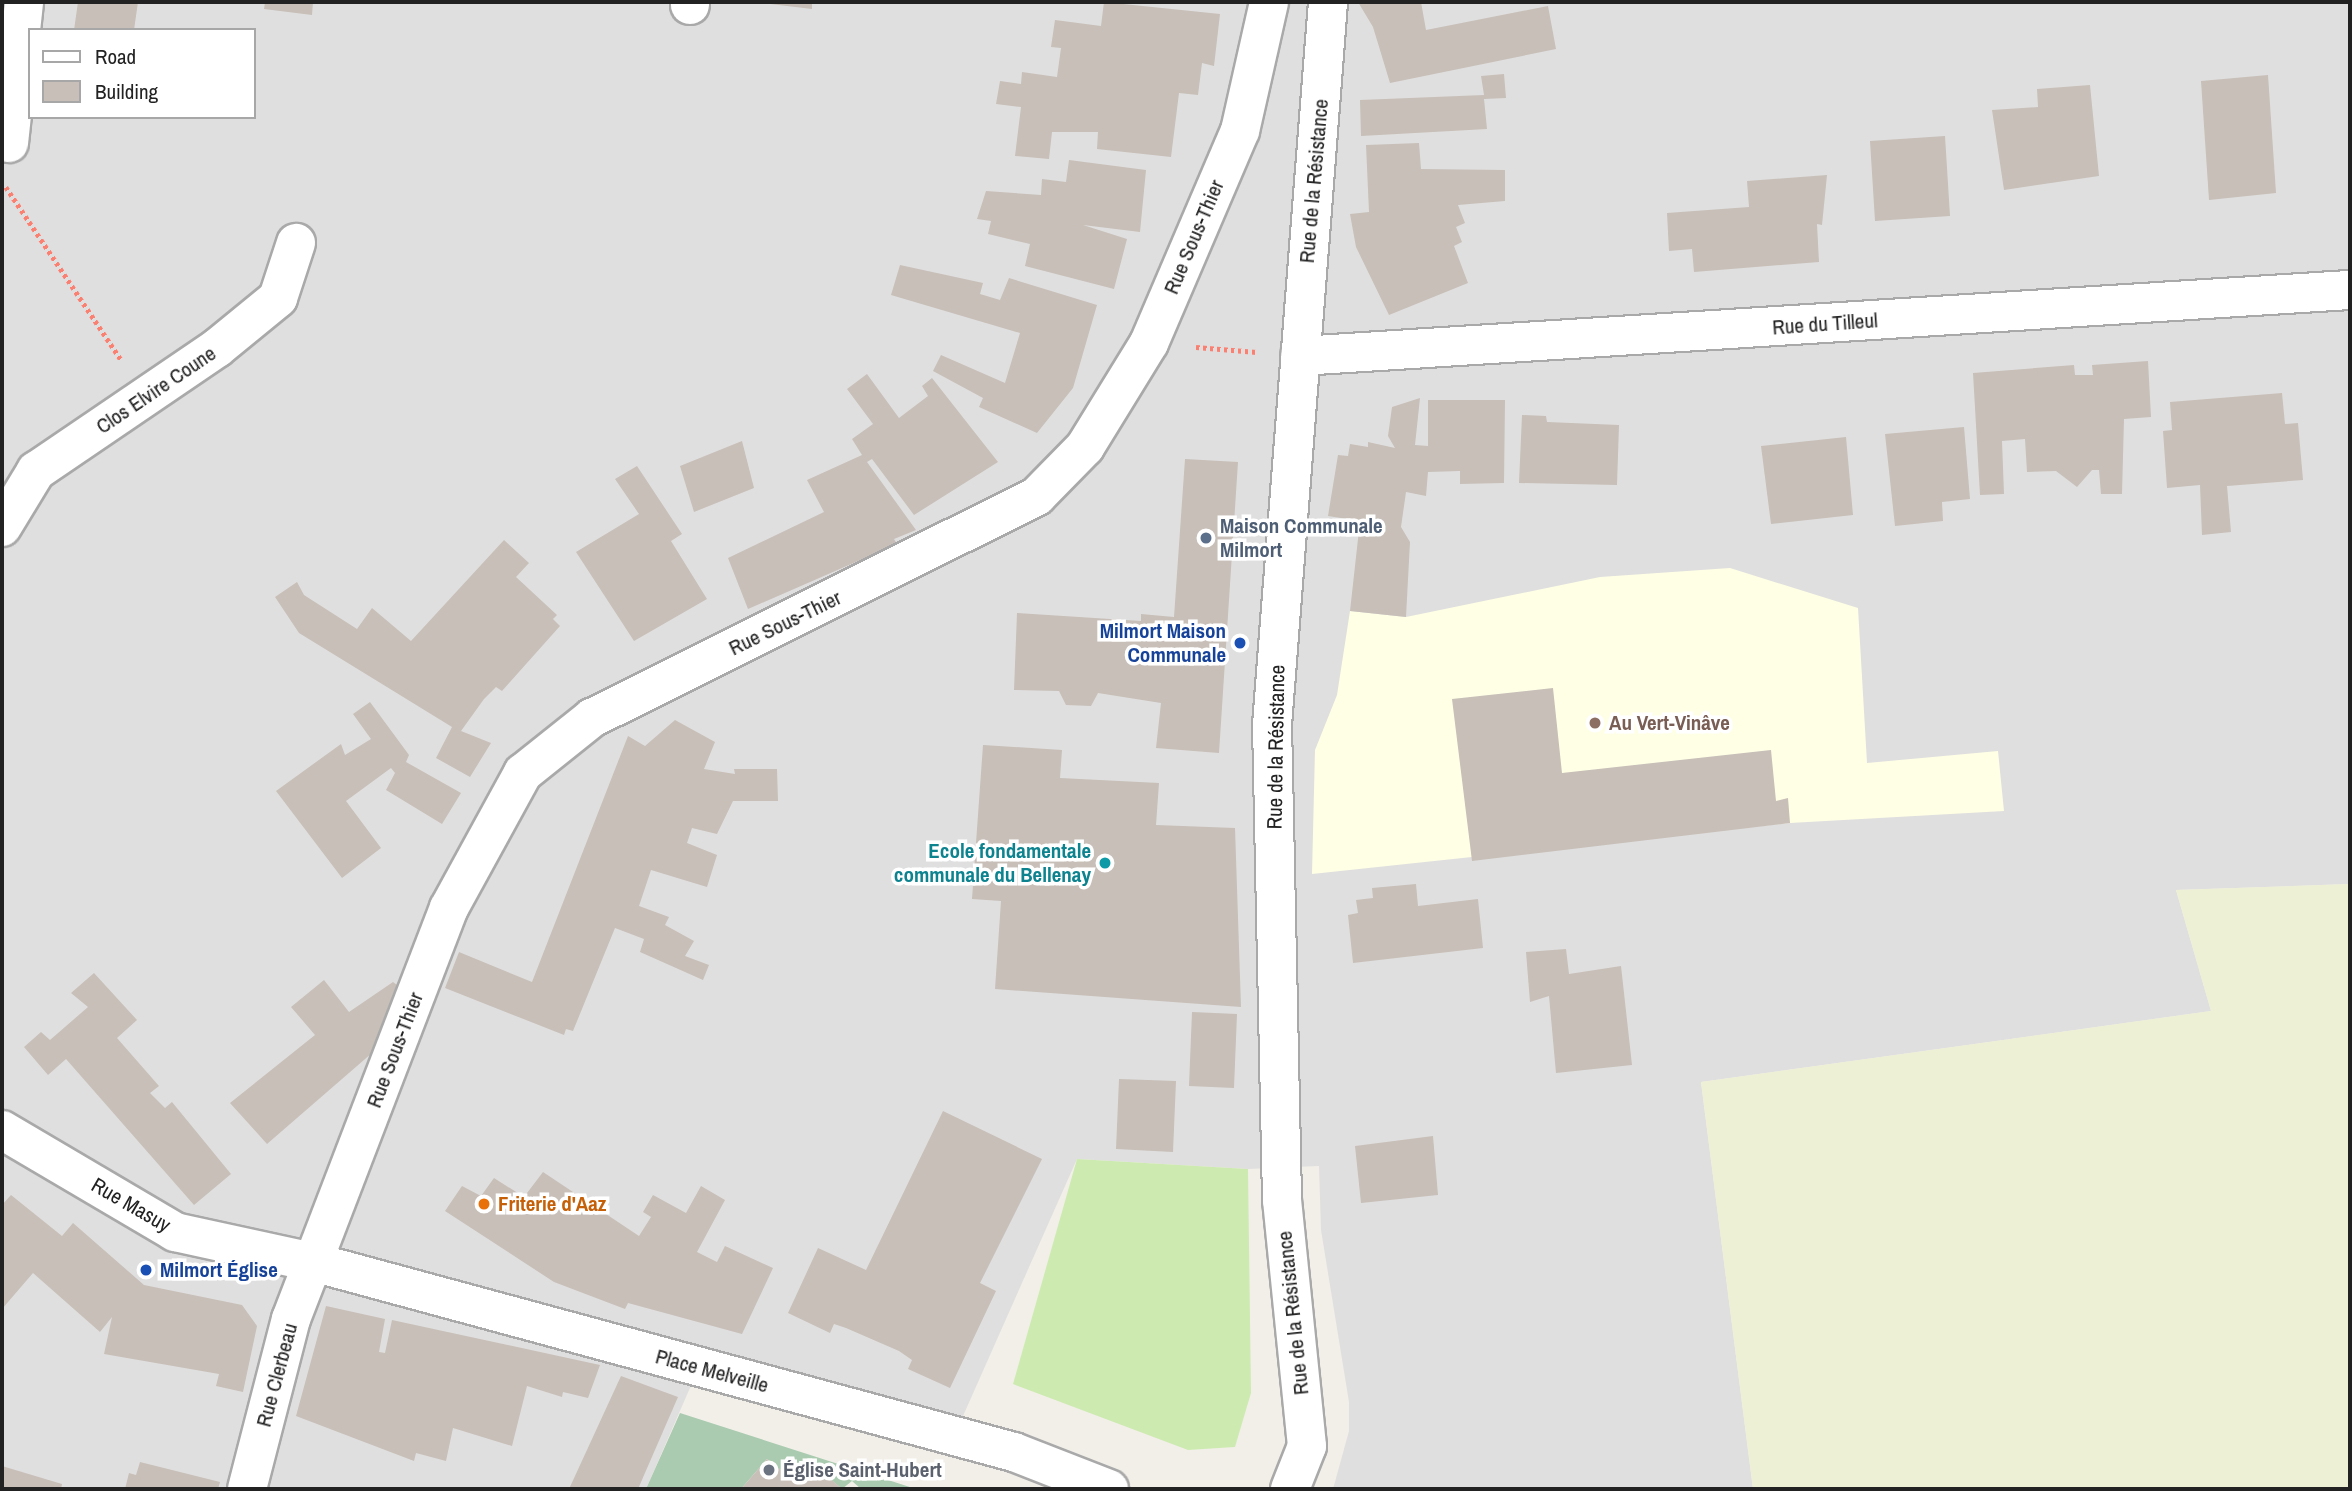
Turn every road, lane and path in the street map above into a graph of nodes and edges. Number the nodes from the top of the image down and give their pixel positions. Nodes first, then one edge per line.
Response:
1 (24, 2) edge
2 (1269, 2) edge
3 (1328, 2) edge
4 (9, 143) dead end
5 (2, 180) edge
6 (296, 243) dead end
7 (2350, 290) edge
8 (1149, 343) junction
9 (1300, 356) junction
10 (145, 397) junction
11 (2, 527) edge
12 (2, 1130) edge
13 (313, 1262) junction
14 (247, 1489) edge
15 (1109, 1489) edge
16 (1290, 1489) edge

1 - 4 street
2 - 8 street, Rue Sous-Thier
3 - 9 street, Rue de la Résistance
5 - 10 path
6 - 10 street, Clos Elvire Coune
7 - 9 street, Rue du Tilleul
8 - 9 path
8 - 13 street, Rue Sous-Thier
9 - 16 street, Rue de la Résistance
10 - 11 street, Clos Elvire Coune
12 - 13 street, Rue Masuy
13 - 14 street, Rue Clerbeau
13 - 15 street, Place Melveille

